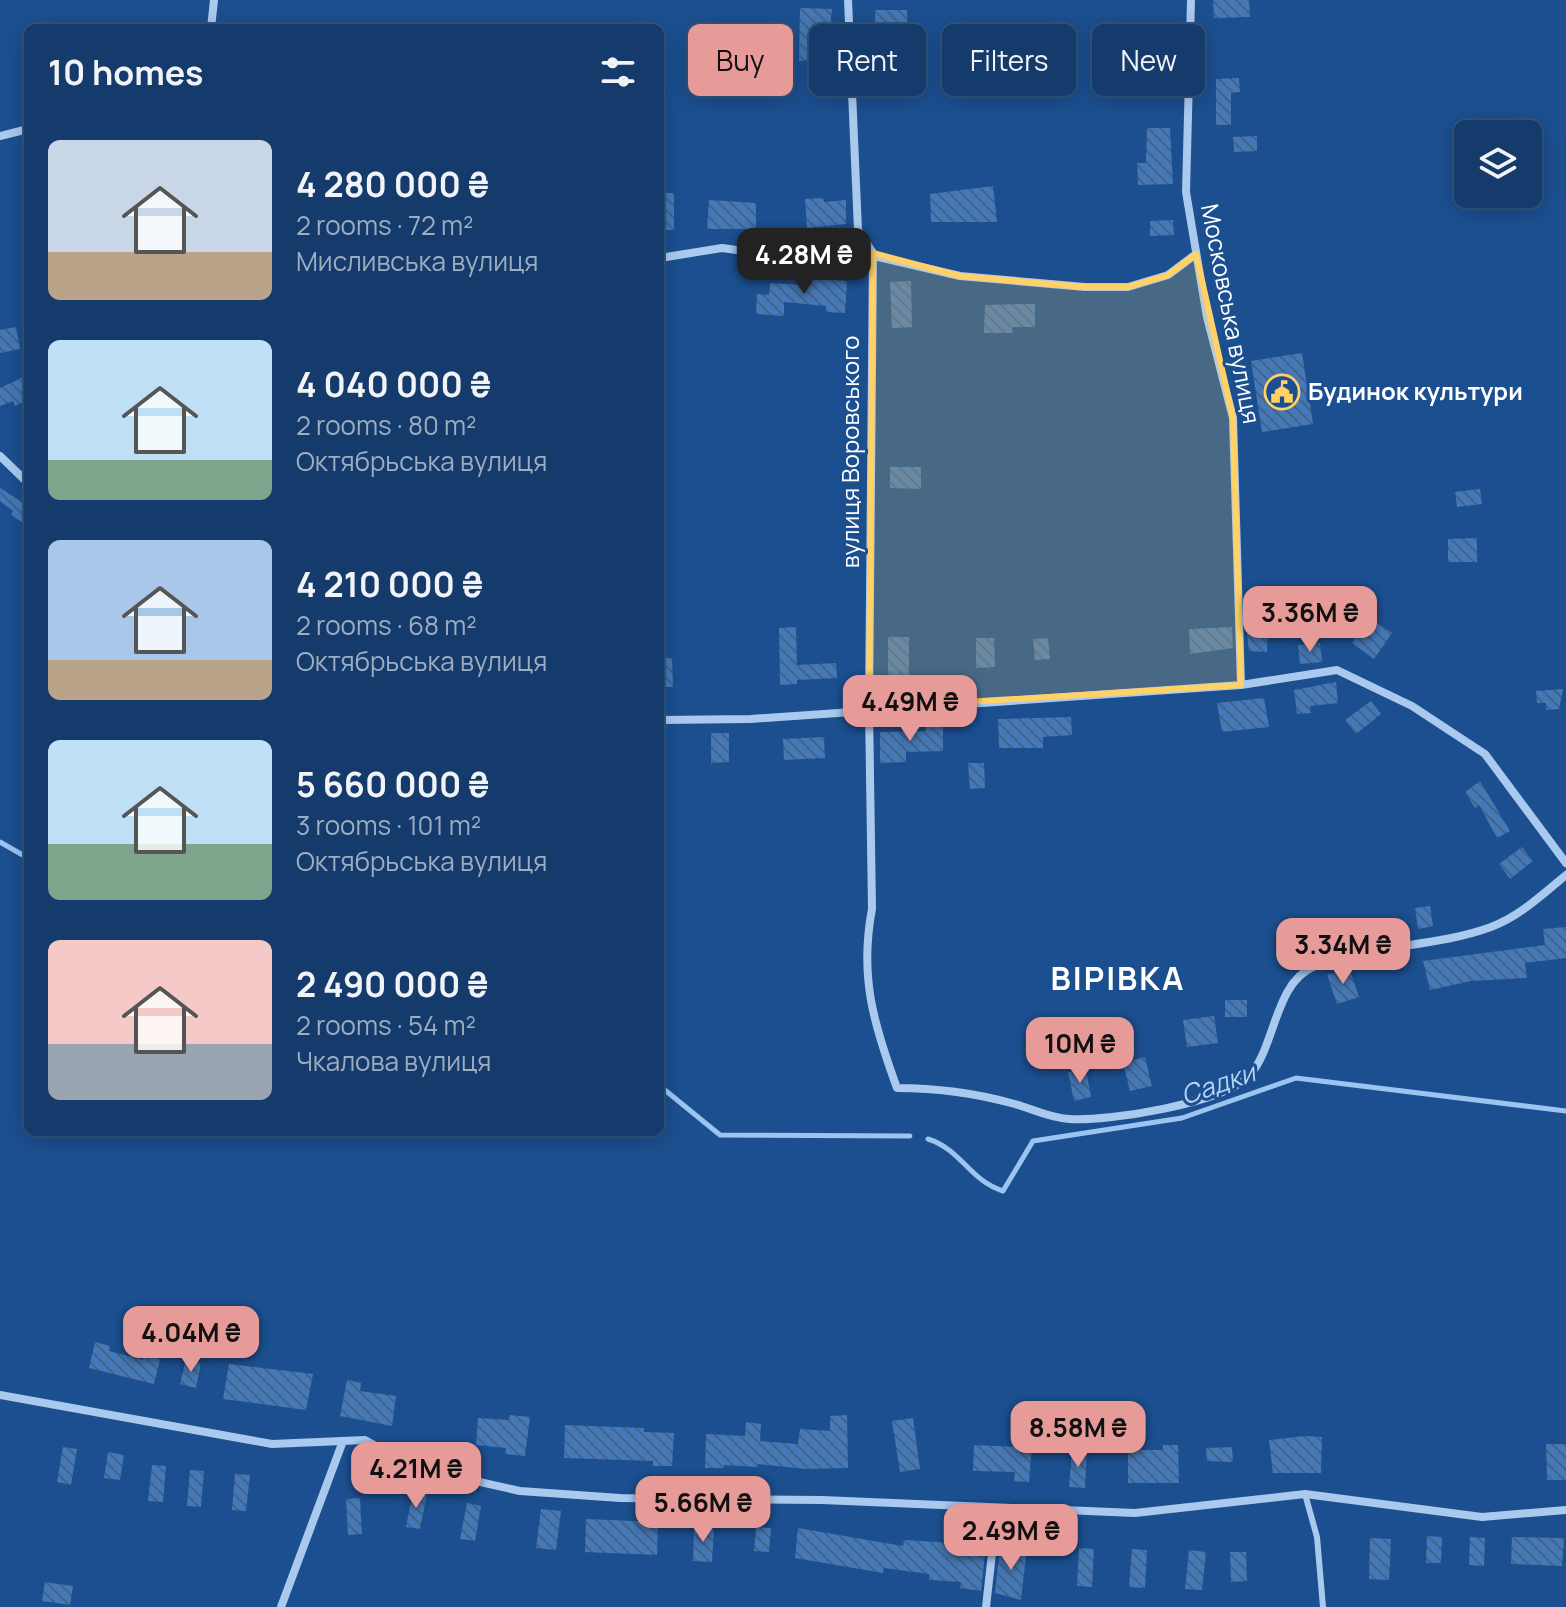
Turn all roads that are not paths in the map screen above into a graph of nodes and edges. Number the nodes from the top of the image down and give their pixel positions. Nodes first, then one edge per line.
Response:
1 (214, 0) edge
2 (848, 0) edge
3 (1191, 0) edge
4 (211, 24) edge
5 (24, 130) edge
6 (0, 136) edge
7 (858, 230) junction
8 (835, 247) junction
9 (873, 253) junction
10 (1196, 254) junction
11 (664, 257) edge
12 (0, 456) edge
13 (24, 479) edge
14 (1241, 685) junction
15 (869, 708) junction
16 (664, 720) edge
17 (1566, 863) edge
18 (1566, 875) edge
19 (0, 1395) edge
20 (343, 1441) junction
21 (1305, 1494) junction
22 (997, 1509) junction
23 (1566, 1510) edge
24 (281, 1607) edge
25 (986, 1607) edge
26 (1323, 1607) edge

1 - 4 street
2 - 7 street
3 - 10 street, Московська вулиця
5 - 6 street
7 - 8 street
7 - 9 street
8 - 9 street
8 - 11 street
9 - 10 street
9 - 15 street, вулиця Воровського
10 - 14 street, Московська вулиця
12 - 13 street
14 - 15 street
14 - 17 street
15 - 16 street
15 - 18 street, вулиця Воровського
19 - 20 street
20 - 22 street
20 - 24 street
21 - 22 street
21 - 23 street
21 - 26 lane
22 - 25 street

